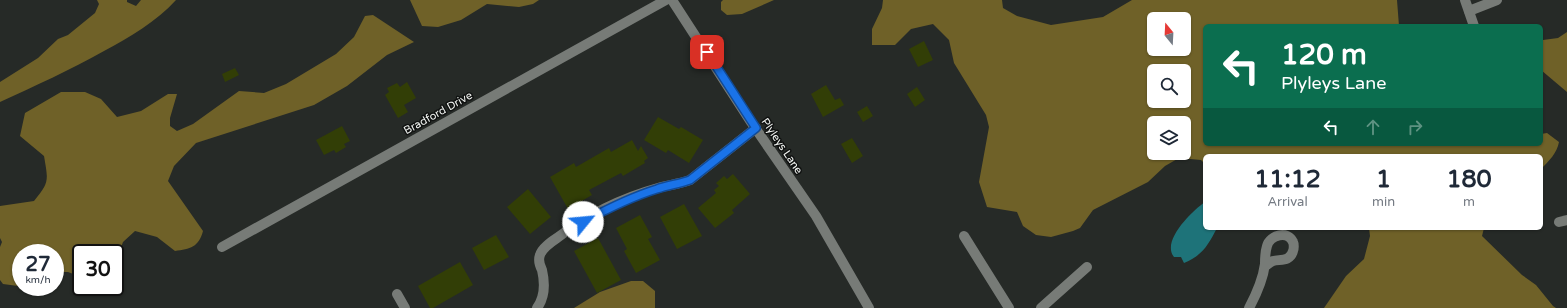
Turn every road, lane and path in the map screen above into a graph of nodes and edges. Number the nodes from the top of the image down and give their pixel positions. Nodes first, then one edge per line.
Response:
1 (666, 0) edge
2 (672, 0) edge
3 (1465, 0) edge
4 (1497, 0) edge
5 (1469, 11) junction
6 (1473, 24) edge
7 (756, 128) junction
8 (964, 236) dead end
9 (222, 247) dead end
10 (1264, 266) dead end
11 (1087, 267) dead end
12 (398, 294) dead end
13 (405, 308) edge
14 (537, 308) edge
15 (869, 308) edge
16 (1009, 308) edge
17 (1041, 308) edge
18 (1248, 308) edge

1 - 9 street, Bradford Drive
2 - 7 street, Plyleys Lane
3 - 5 street
4 - 5 street
5 - 6 street
7 - 14 street
7 - 15 street, Plyleys Lane
8 - 16 street
10 - 18 street
11 - 17 street
12 - 13 street

